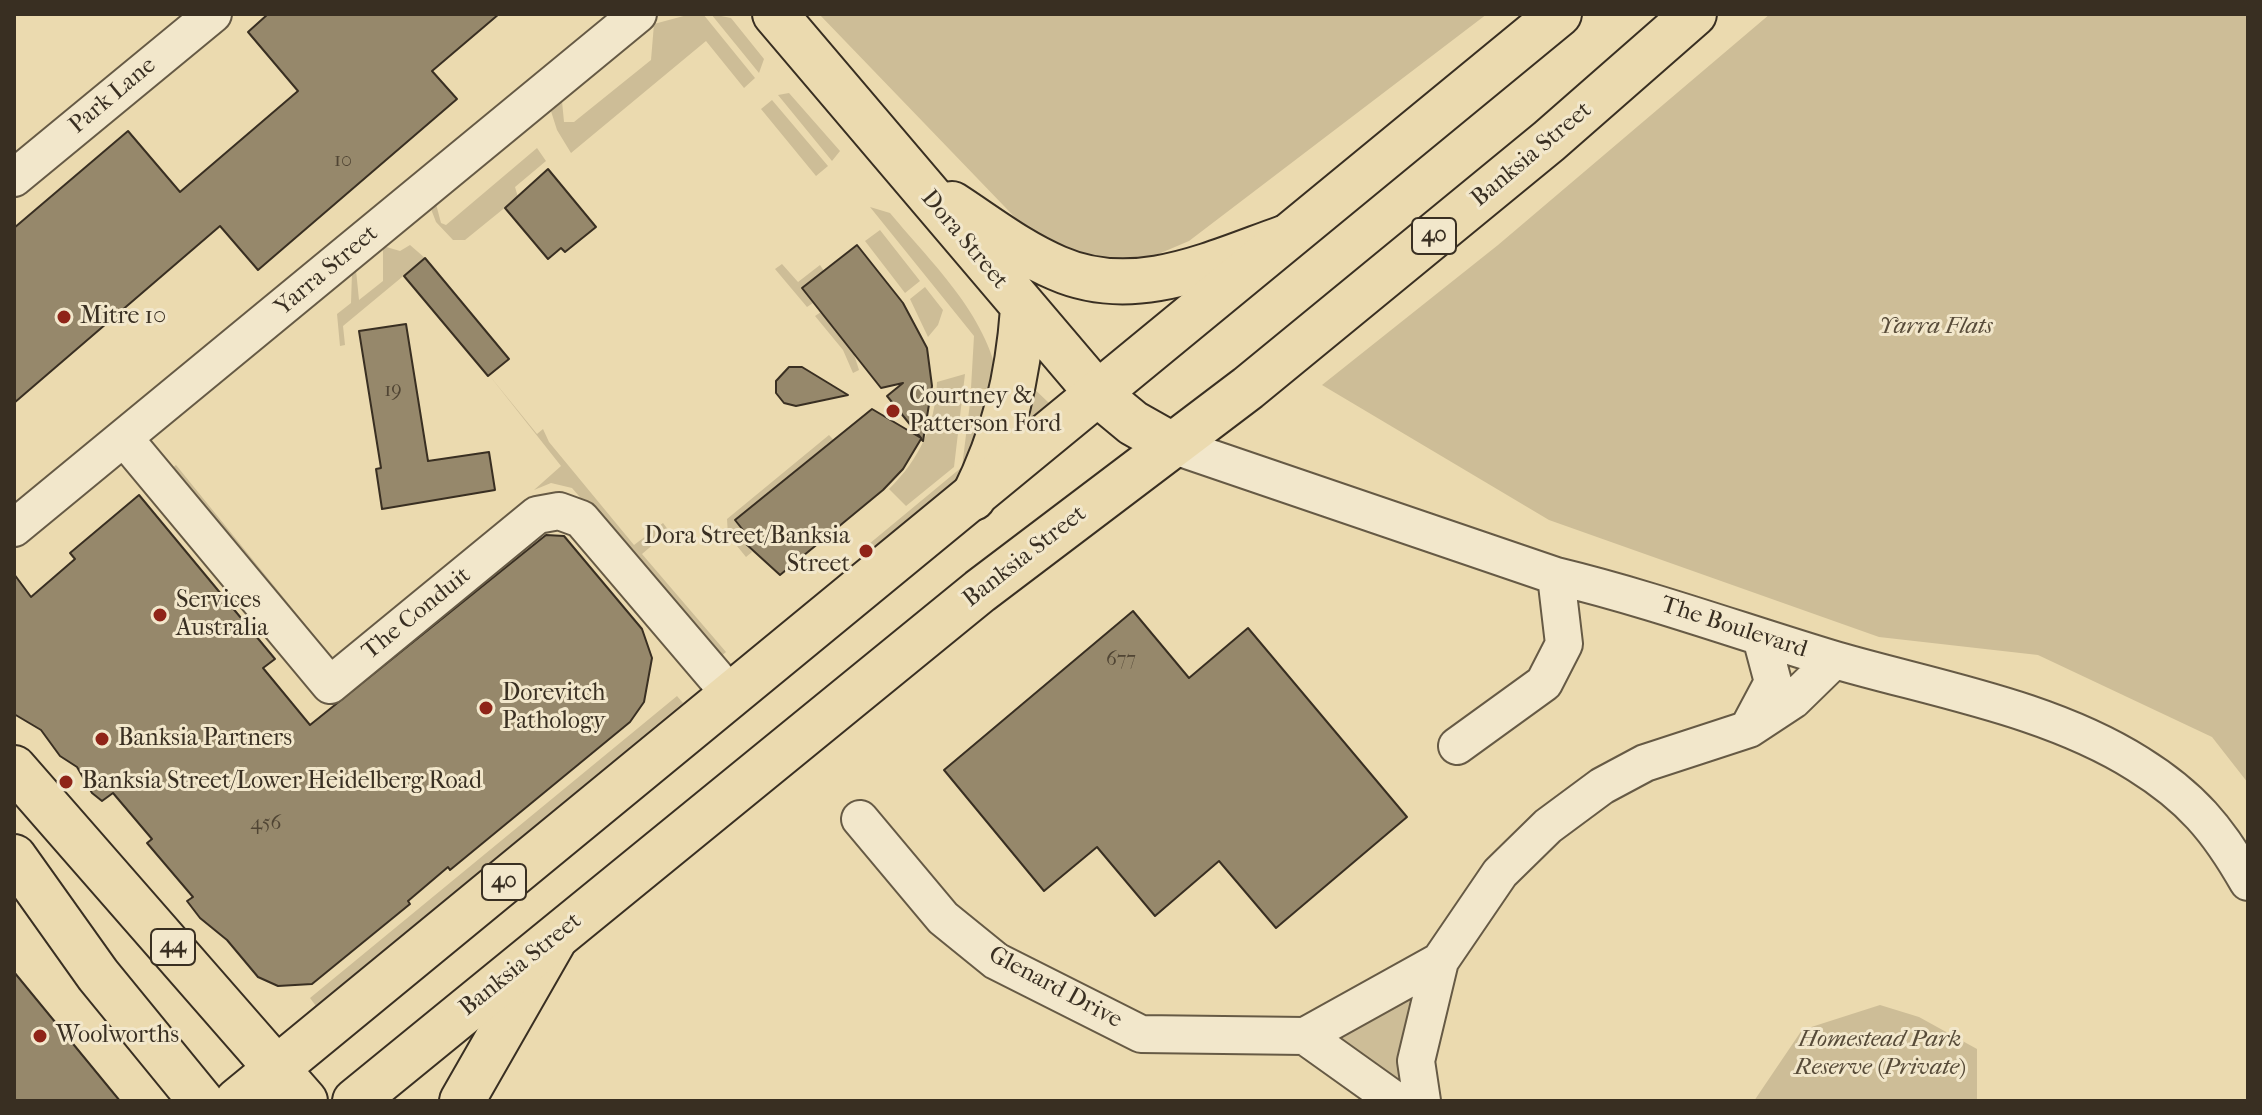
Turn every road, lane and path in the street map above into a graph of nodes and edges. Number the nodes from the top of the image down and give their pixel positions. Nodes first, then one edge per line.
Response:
1 (213, 14) edge
2 (638, 14) edge
3 (775, 14) edge
4 (1559, 14) edge
5 (1694, 14) edge
6 (907, 173) junction
7 (14, 178) edge
8 (1288, 237) junction
9 (1023, 309) junction
10 (1098, 394) junction
11 (124, 438) junction
12 (1172, 445) junction
13 (973, 498) junction
14 (14, 528) edge
15 (1556, 576) junction
16 (1761, 637) junction
17 (1834, 660) junction
18 (731, 695) junction
19 (1749, 729) junction
20 (1457, 746) dead end
21 (14, 768) edge
22 (860, 819) dead end
23 (14, 857) edge
24 (2248, 882) edge
25 (556, 936) junction
26 (1440, 961) junction
27 (1305, 1036) junction
28 (277, 1068) junction
29 (201, 1101) edge
30 (237, 1101) edge
31 (305, 1101) edge
32 (355, 1101) edge
33 (462, 1101) edge
34 (1396, 1101) edge
35 (1422, 1101) edge

1 - 7 street, Park Lane
2 - 11 street, Yarra Street
3 - 6 main road, Dora Street
4 - 8 main road, 40
5 - 12 main road, Banksia Street / 40
6 - 8 main road
6 - 9 main road, Dora Street
8 - 10 main road, 40
9 - 10 main road, Dora Street
9 - 13 main road
10 - 12 main road, Dora Street
10 - 13 main road, 40
11 - 14 street, Yarra Street
11 - 18 street, The Conduit
12 - 15 street, The Boulevard
12 - 25 main road, Banksia Street / 40
13 - 18 main road, 40
15 - 16 street, The Boulevard
15 - 20 street
16 - 17 street, The Boulevard
16 - 19 street
17 - 19 street, Glenard Drive
17 - 24 street, The Boulevard
18 - 28 main road, 40
19 - 26 street, Glenard Drive
21 - 28 main road, 44
22 - 27 street, Glenard Drive
23 - 29 main road
25 - 32 main road, Banksia Street / 40
25 - 33 main road
26 - 27 street, Glenard Drive
26 - 35 street, Glenard Drive
27 - 34 street
28 - 30 main road, 40
28 - 31 main road, 44

